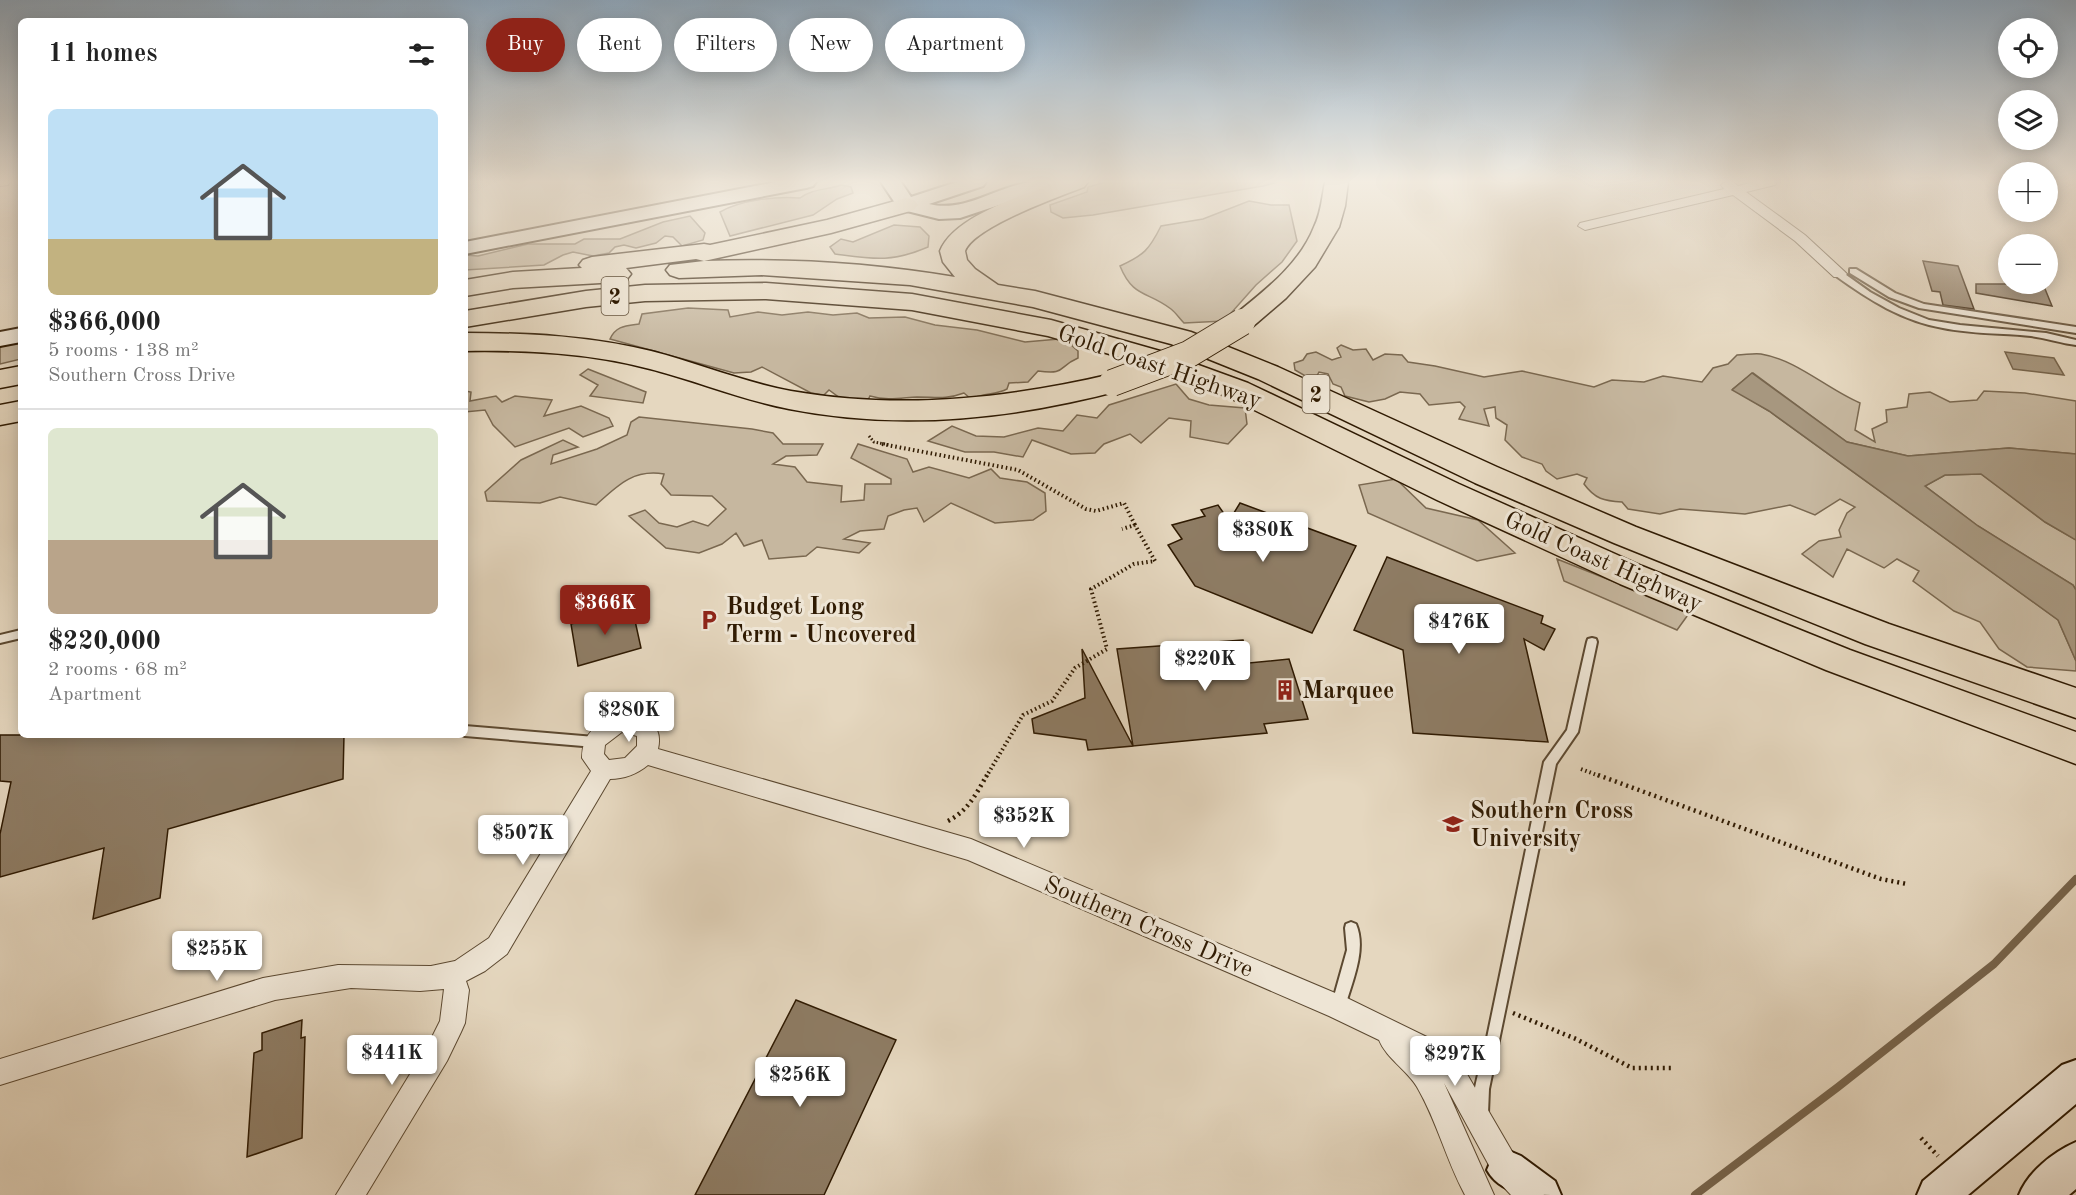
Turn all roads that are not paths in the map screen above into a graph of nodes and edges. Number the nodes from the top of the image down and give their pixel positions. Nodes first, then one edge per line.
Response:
1 (518, 238) edge
2 (774, 238) edge
3 (958, 238) edge
4 (1322, 238) edge
5 (1800, 238) edge
6 (760, 241) junction
7 (468, 247) edge
8 (678, 270) junction
9 (1846, 272) junction
10 (513, 280) junction
11 (1867, 280) junction
12 (468, 288) edge
13 (991, 290) junction
14 (766, 291) junction
15 (468, 318) edge
16 (2010, 319) junction
17 (1927, 322) junction
18 (2035, 322) junction
19 (1965, 329) junction
20 (2076, 330) edge
21 (2053, 332) junction
22 (2036, 333) junction
23 (18, 336) edge
24 (0, 339) edge
25 (468, 342) edge
26 (2075, 343) edge
27 (18, 376) edge
28 (0, 379) edge
29 (18, 412) edge
30 (0, 415) edge
31 (18, 635) edge
32 (0, 639) edge
33 (1592, 642) dead end
34 (2076, 703) edge
35 (468, 731) edge
36 (595, 742) junction
37 (2076, 748) edge
38 (645, 755) junction
39 (604, 769) junction
40 (1351, 928) dead end
41 (452, 975) junction
42 (1338, 1008) junction
43 (1373, 1024) junction
44 (1493, 1042) junction
45 (1451, 1071) junction
46 (0, 1072) edge
47 (2076, 1079) edge
48 (1445, 1121) junction
49 (1481, 1125) junction
50 (2076, 1162) edge
51 (1506, 1187) edge
52 (350, 1195) edge
53 (1541, 1195) edge
54 (1937, 1195) edge
55 (2039, 1195) edge

1 - 7 street
2 - 6 highway
3 - 13 highway
4 - 25 highway, bridge
5 - 9 street
6 - 8 highway
6 - 10 highway
8 - 10 highway, Gold Coast Highway / 2
8 - 13 highway, Gold Coast Highway / 2
8 - 14 highway
9 - 11 lane
9 - 17 lane
10 - 12 highway, Gold Coast Highway / 2
11 - 16 lane
11 - 17 lane
13 - 34 highway, Gold Coast Highway / 2
14 - 15 highway, Gold Coast Highway / 2
14 - 37 highway, Gold Coast Highway / 2
16 - 18 lane
16 - 19 lane
17 - 19 lane
18 - 20 lane
18 - 21 lane
19 - 22 lane
20 - 21 lane
21 - 22 lane
21 - 26 lane
22 - 26 lane
23 - 24 street
27 - 28 highway
29 - 30 highway
31 - 32 lane
33 - 44 lane
35 - 36 lane
36 - 38 street
36 - 39 street
38 - 39 street
38 - 42 street, Southern Cross Drive
39 - 41 street
40 - 42 lane
41 - 46 street
41 - 52 street
42 - 43 street, Southern Cross Drive
43 - 45 street, Southern Cross Drive
43 - 48 street, Southern Cross Drive
44 - 45 lane
44 - 49 lane
45 - 48 lane
45 - 49 street, Southern Cross Drive
47 - 54 street
48 - 51 street, Southern Cross Drive
49 - 51 street, Southern Cross Drive
50 - 55 street
51 - 53 street

